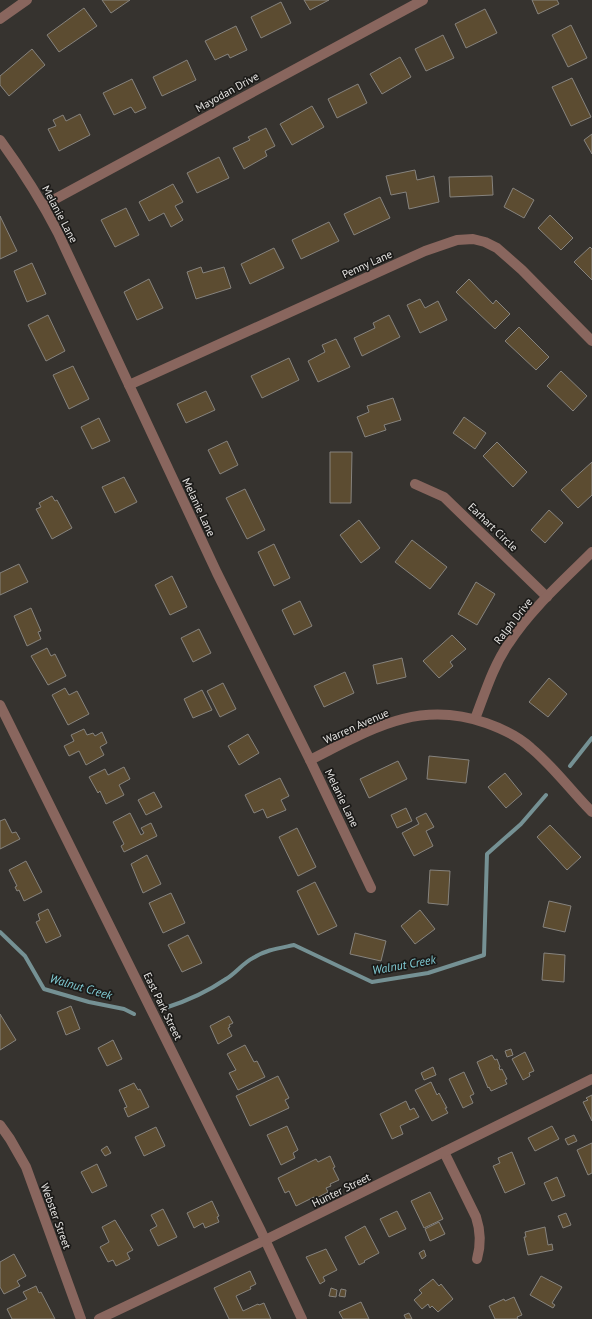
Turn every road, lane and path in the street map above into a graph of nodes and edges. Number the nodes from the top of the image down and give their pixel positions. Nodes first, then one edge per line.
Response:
1 (27, 0) edge
2 (423, 0) edge
3 (0, 19) edge
4 (0, 140) edge
5 (44, 205) junction
6 (592, 341) edge
7 (129, 385) junction
8 (415, 484) dead end
9 (592, 552) edge
10 (547, 598) junction
11 (0, 705) edge
12 (475, 719) junction
13 (310, 760) junction
14 (592, 812) edge
15 (371, 888) dead end
16 (592, 1079) edge
17 (0, 1125) edge
18 (444, 1152) junction
19 (265, 1240) junction
20 (477, 1259) dead end
21 (81, 1319) edge
22 (99, 1319) edge
23 (302, 1319) edge

1 - 3 street
2 - 5 street, Mayodan Drive
4 - 5 street, Melanie Lane
5 - 7 street, Melanie Lane
6 - 7 street, Penny Lane
7 - 13 street, Melanie Lane
8 - 10 street, Earhart Circle
9 - 10 street, Ralph Drive
10 - 12 street, Ralph Drive
11 - 19 street, East Park Street
12 - 13 street, Warren Avenue
12 - 14 street, Warren Avenue
13 - 15 street, Melanie Lane
16 - 18 street, Hunter Street
17 - 21 street, Webster Street
18 - 19 street, Hunter Street
18 - 20 street
19 - 22 street, Hunter Street
19 - 23 street, East Park Street

